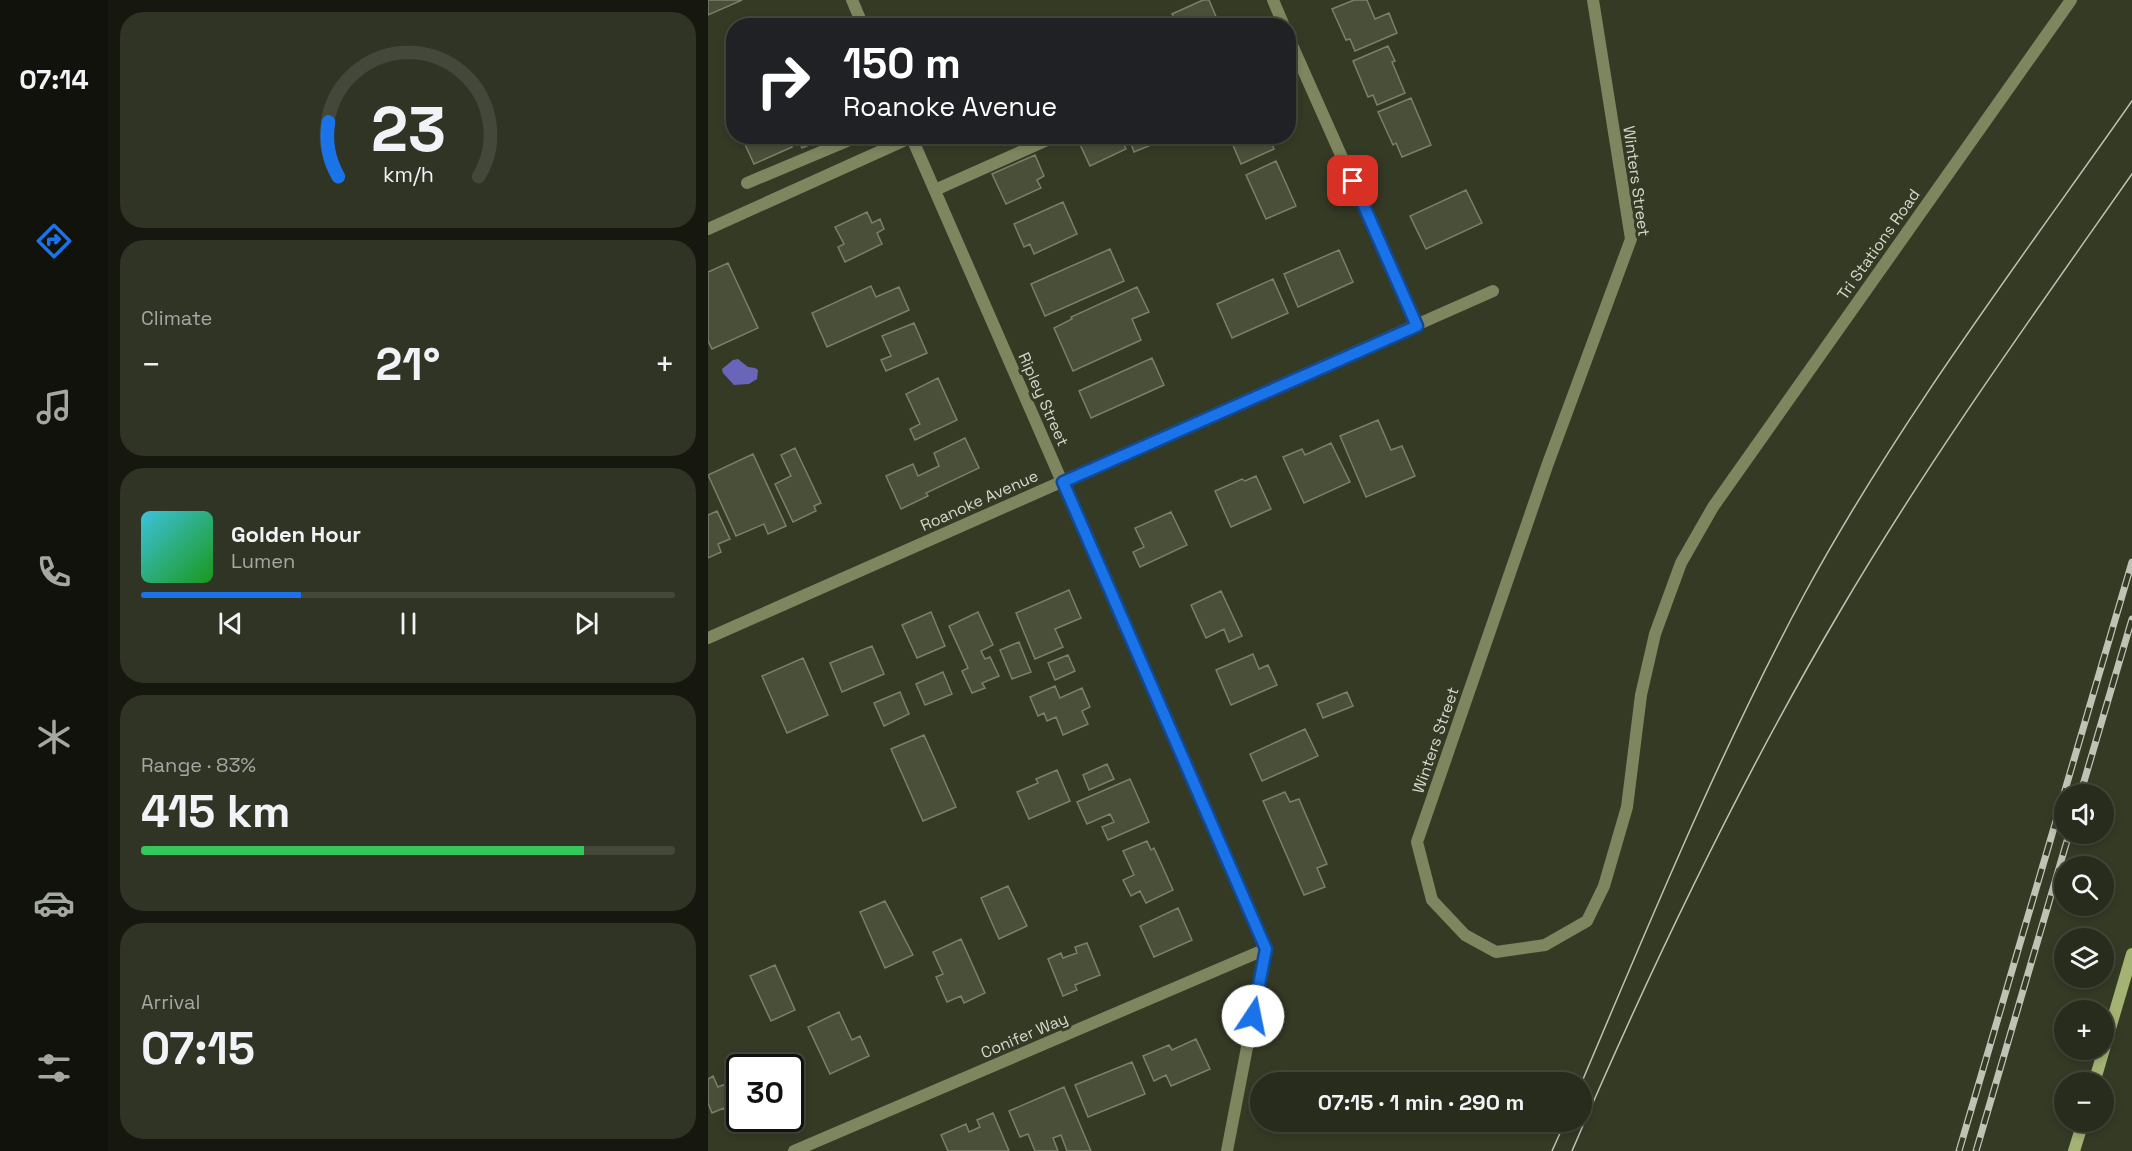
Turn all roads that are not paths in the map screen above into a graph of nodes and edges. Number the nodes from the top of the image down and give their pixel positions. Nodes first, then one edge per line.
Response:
1 (852, 0) edge
2 (1273, 0) edge
3 (1593, 0) edge
4 (2071, 0) edge
5 (860, 18) edge
6 (1281, 18) edge
7 (1296, 54) edge
8 (840, 144) edge
9 (896, 144) edge
10 (915, 144) edge
11 (1038, 144) edge
12 (747, 183) dead end
13 (935, 190) junction
14 (708, 229) edge
15 (1494, 291) dead end
16 (1417, 326) junction
17 (1063, 482) junction
18 (1713, 507) joint
19 (708, 638) edge
20 (1266, 949) junction
21 (2132, 954) edge
22 (2097, 1072) edge
23 (2080, 1132) edge
24 (794, 1151) edge
25 (1227, 1151) edge
26 (2074, 1151) edge

1 - 5 street
2 - 6 street
3 - 18 street, Winters Street
4 - 18 street, Tri Stations Road
7 - 16 street
8 - 12 street
9 - 14 street
10 - 13 street, Ripley Street
11 - 13 street
13 - 17 street, Ripley Street
15 - 16 street, Roanoke Avenue
16 - 17 street, Roanoke Avenue
17 - 19 street, Roanoke Avenue
17 - 20 street, Ripley Street
20 - 24 street, Conifer Way
20 - 25 street
21 - 22 main road
23 - 26 main road

